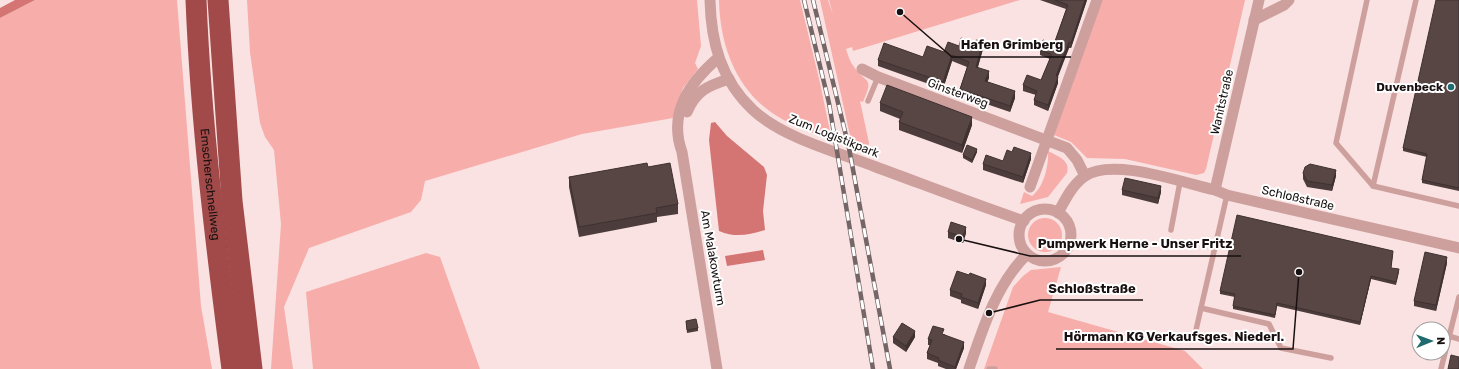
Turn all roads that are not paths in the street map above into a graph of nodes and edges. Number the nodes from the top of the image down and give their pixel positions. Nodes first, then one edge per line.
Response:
1 (196, 0) edge
2 (218, 0) edge
3 (710, 0) edge
4 (1097, 0) edge
5 (1259, 0) edge
6 (1289, 0) edge
7 (1367, 0) edge
8 (1416, 0) edge
9 (1254, 20) junction
10 (718, 58) junction
11 (862, 69) dead end
12 (878, 77) junction
13 (729, 79) junction
14 (868, 101) dead end
15 (1047, 140) junction
16 (682, 152) junction
17 (1085, 176) junction
18 (1180, 182) junction
19 (1373, 186) junction
20 (1030, 187) dead end
21 (1215, 190) junction
22 (1227, 195) junction
23 (1459, 206) edge
24 (1058, 213) junction
25 (1024, 221) junction
26 (1171, 230) dead end
27 (1459, 248) edge
28 (1027, 254) junction
29 (1459, 297) edge
30 (1201, 308) junction
31 (1451, 328) edge
32 (1196, 330) dead end
33 (1331, 358) dead end
34 (232, 369) edge
35 (252, 369) edge
36 (717, 369) edge
37 (969, 369) edge
38 (989, 369) edge
39 (995, 369) edge

1 - 34 highway, Emscherschnellweg
2 - 35 highway, Emscherschnellweg
3 - 10 street, Zum Logistikpark
4 - 15 street
5 - 9 street, Wanitstraße
6 - 9 street
7 - 19 lane
8 - 19 lane
9 - 21 street, Wanitstraße
10 - 13 street, Zum Logistikpark
10 - 16 street, Am Malakowturm
11 - 12 street, Ginsterweg
12 - 14 lane
12 - 15 street, Ginsterweg
13 - 16 street, Am Malakowturm
13 - 25 street, Zum Logistikpark
15 - 17 street, Ginsterweg
15 - 20 street
16 - 36 street, Am Malakowturm
17 - 18 street, Schloßstraße
17 - 24 street, Schloßstraße
18 - 21 street, Schloßstraße
18 - 26 lane
19 - 23 lane
21 - 22 street, Schloßstraße
22 - 27 street, Schloßstraße
22 - 30 lane
24 - 25 street
24 - 28 street
25 - 28 street
28 - 37 street
29 - 31 lane
30 - 32 lane
30 - 33 lane
38 - 39 lane

